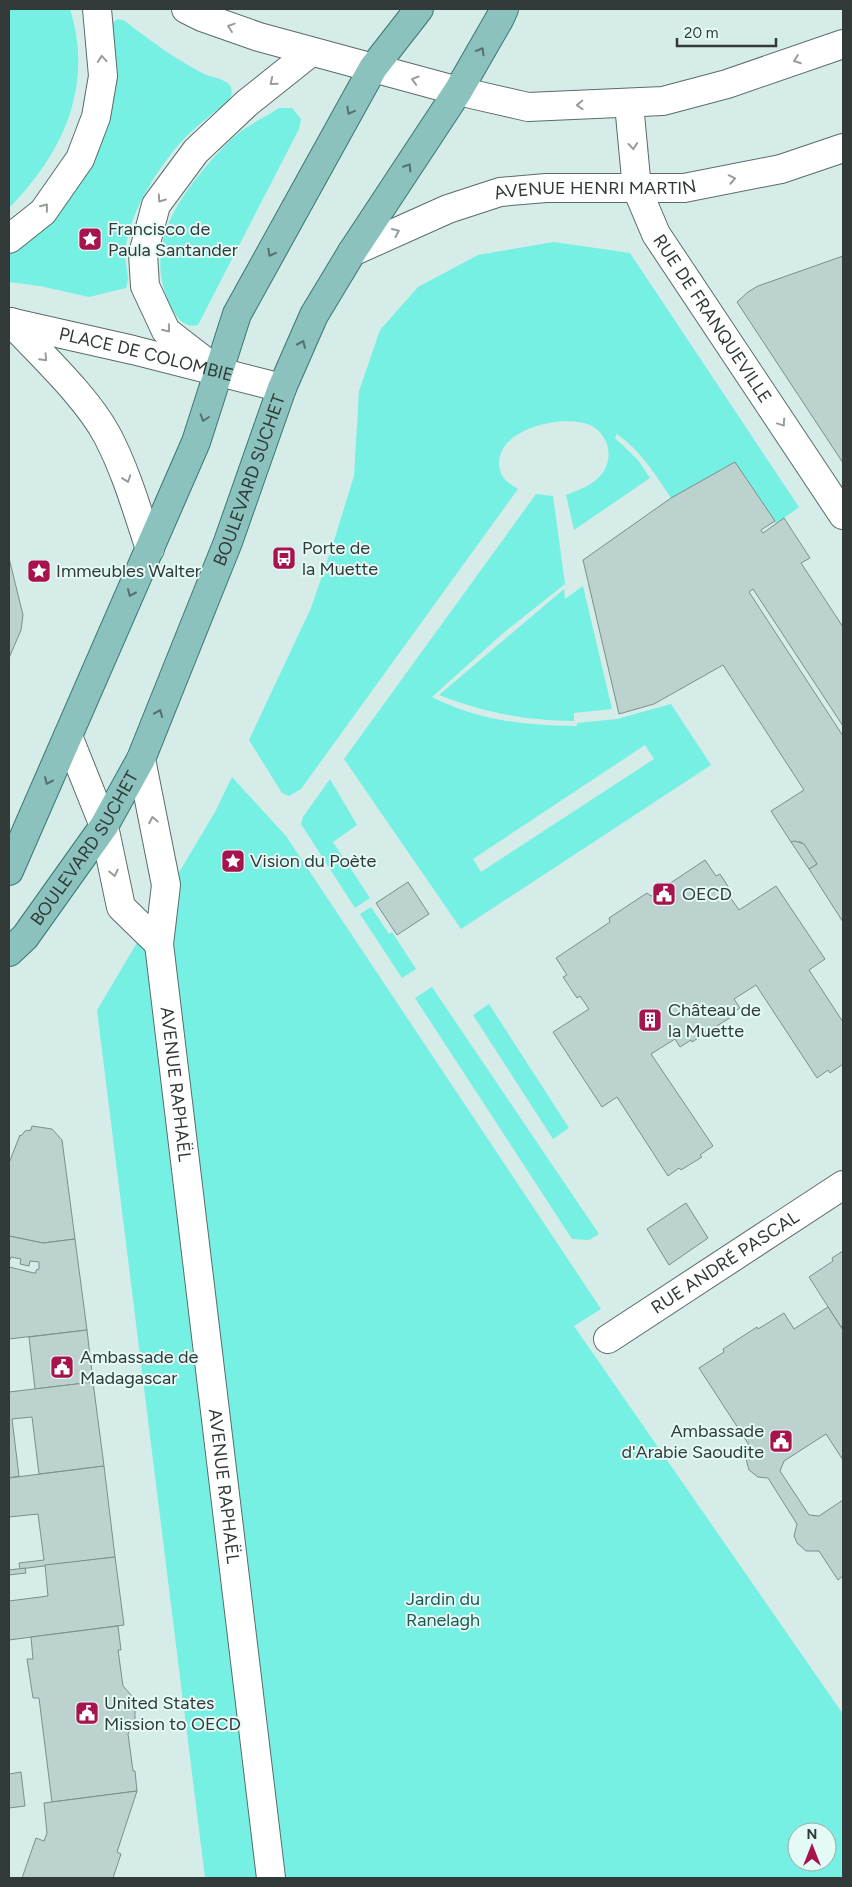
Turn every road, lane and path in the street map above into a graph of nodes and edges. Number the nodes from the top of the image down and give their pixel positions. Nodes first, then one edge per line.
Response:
1 (97, 9) edge
2 (186, 9) edge
3 (419, 9) edge
4 (504, 9) edge
5 (843, 44) edge
6 (311, 52) junction
7 (373, 68) junction
8 (458, 92) junction
9 (629, 104) junction
10 (843, 148) edge
11 (636, 189) junction
12 (9, 239) edge
13 (352, 252) junction
14 (10, 322) edge
15 (219, 372) junction
16 (282, 388) junction
17 (843, 515) edge
18 (150, 548) junction
19 (68, 736) junction
20 (141, 759) junction
21 (104, 826) junction
22 (9, 870) edge
23 (159, 944) junction
24 (9, 952) edge
25 (843, 1185) edge
26 (608, 1339) dead end
27 (272, 1878) edge

12 -> 1 main road
6 -> 2 main road
3 - 7 main road
8 -> 4 main road, BOULEVARD SUCHET
5 -> 9 main road
6 - 7 main road
6 -> 15 main road
8 -> 7 main road
7 -> 15 main road
9 -> 8 main road
13 -> 8 main road, BOULEVARD SUCHET
9 -> 11 main road, RUE DE FRANQUEVILLE
11 -> 10 main road, AVENUE HENRI MARTIN
13 -> 11 main road, AVENUE HENRI MARTIN
11 -> 17 main road, RUE DE FRANQUEVILLE
16 -> 13 main road, BOULEVARD SUCHET
14 - 15 main road, PLACE DE COLOMBIE
14 -> 18 main road, PLACE DE COLOMBIE
15 - 16 main road, PLACE DE COLOMBIE
15 -> 18 main road
20 -> 16 main road, BOULEVARD SUCHET
18 -> 19 main road
19 - 21 main road
19 -> 22 main road
20 - 21 main road, BOULEVARD SUCHET
23 -> 20 main road, AVENUE RAPHAËL
21 -> 23 main road
21 - 24 main road, BOULEVARD SUCHET
23 - 27 main road, AVENUE RAPHAËL
25 - 26 main road, RUE ANDRÉ PASCAL

